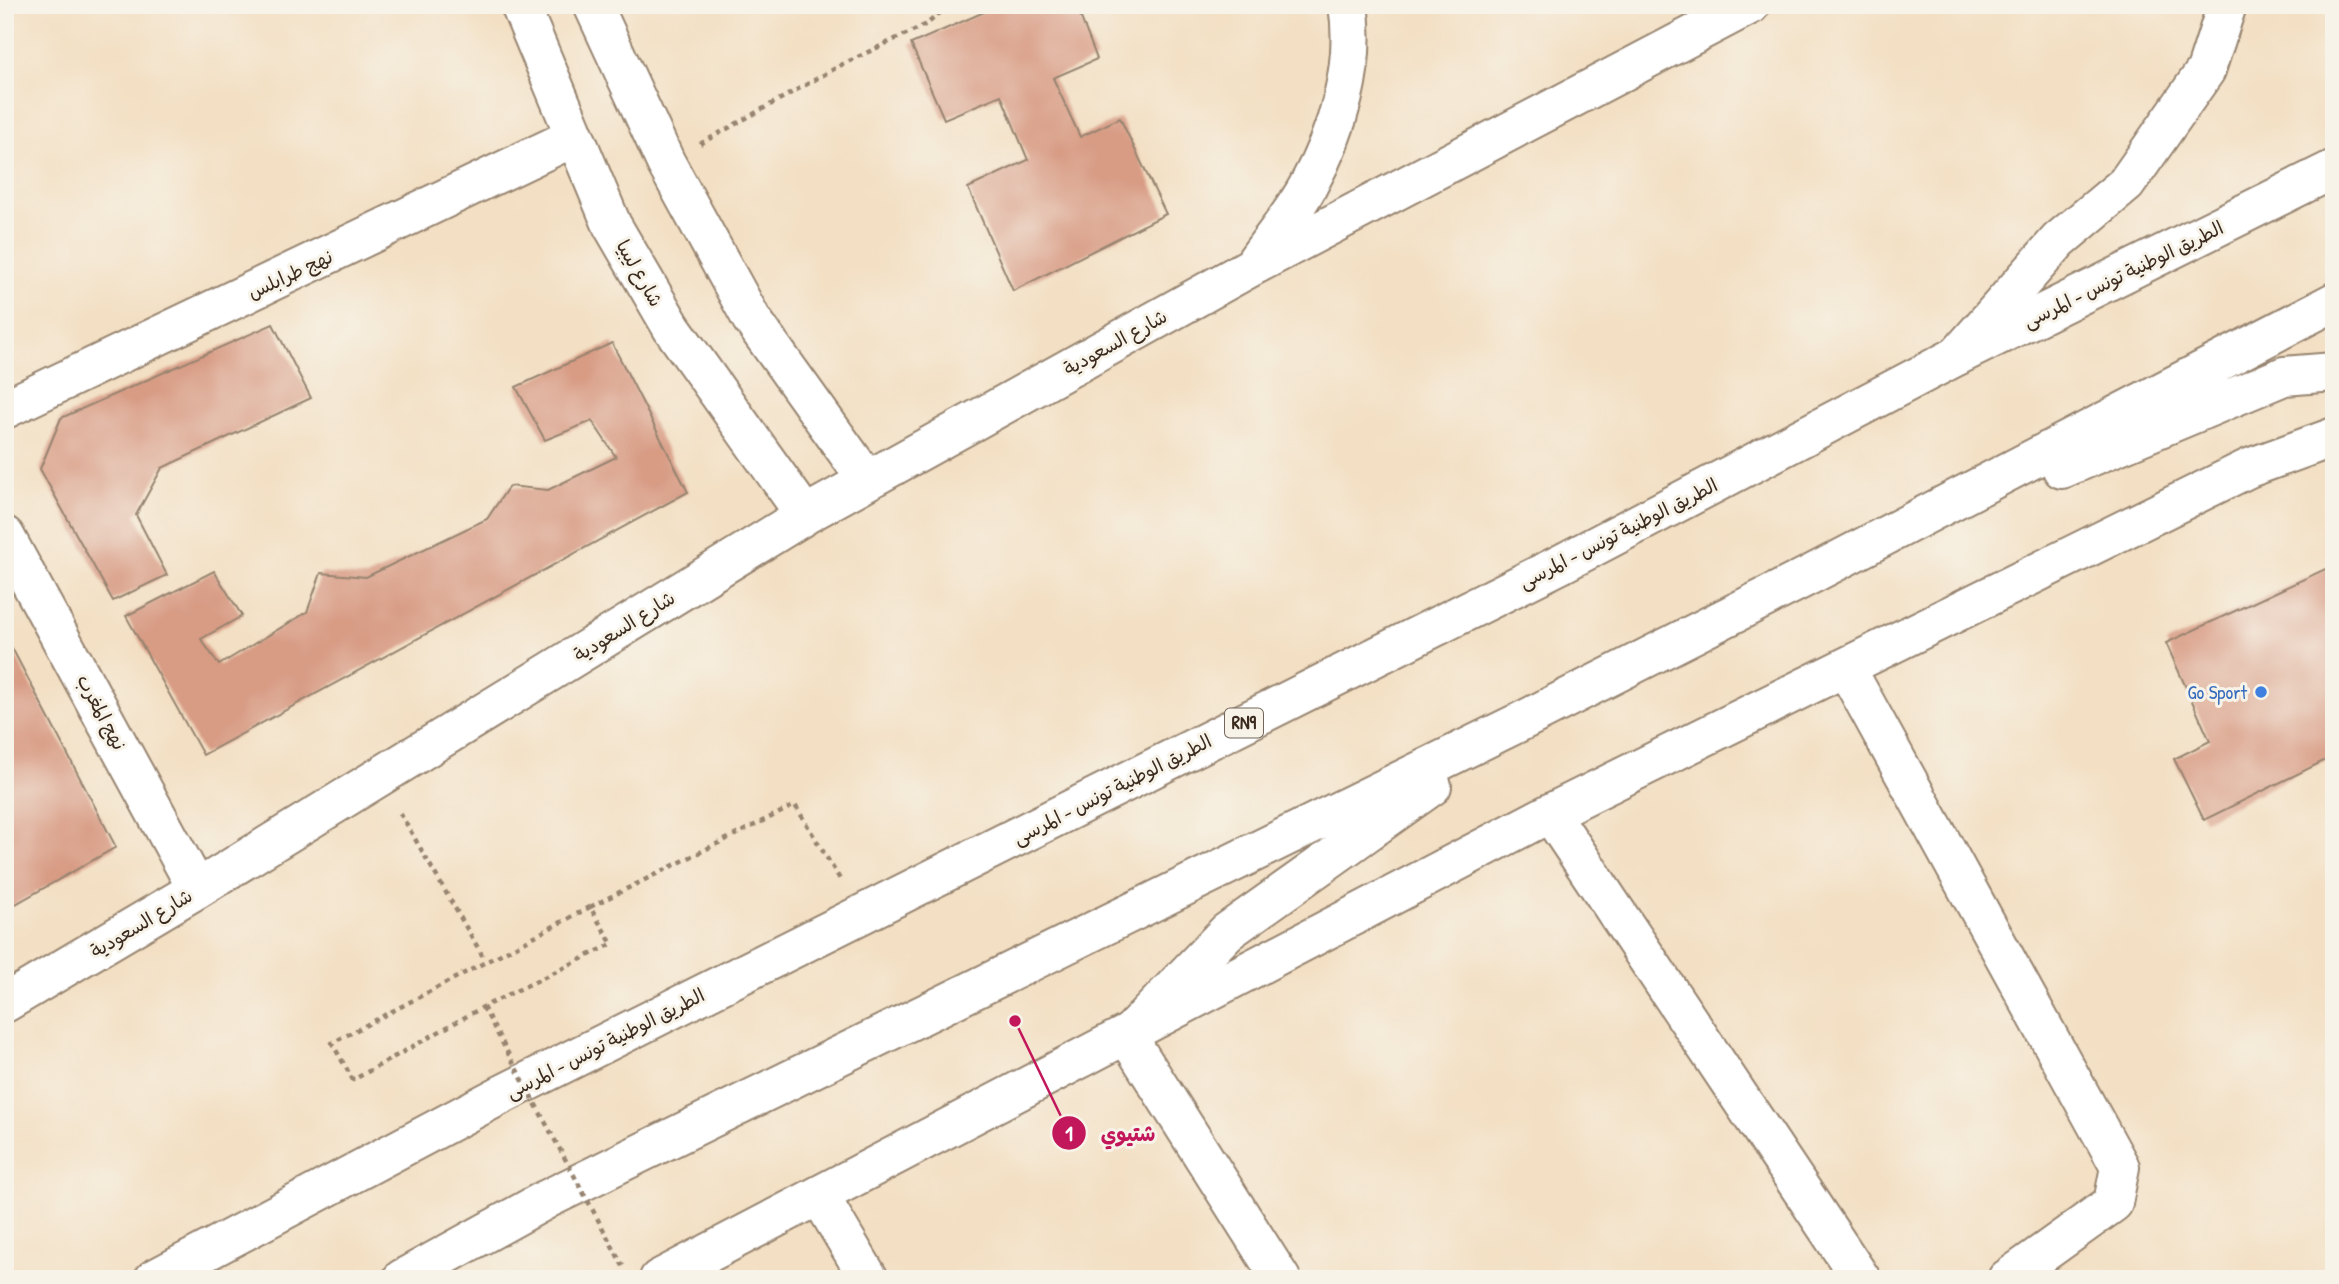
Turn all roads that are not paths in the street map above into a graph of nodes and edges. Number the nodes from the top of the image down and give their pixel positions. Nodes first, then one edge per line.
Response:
1 (520, 5) edge
2 (593, 5) edge
3 (1348, 5) edge
4 (1751, 5) edge
5 (2227, 5) edge
6 (574, 137) junction
7 (2334, 169) edge
8 (1253, 266) junction
9 (2334, 302) edge
10 (1957, 356) junction
11 (2334, 372) edge
12 (5, 410) edge
13 (2334, 437) edge
14 (867, 480) junction
15 (805, 515) junction
16 (5, 536) edge
17 (1812, 575) junction
18 (1846, 668) junction
19 (1524, 720) junction
20 (1550, 813) junction
21 (197, 889) junction
22 (5, 1003) edge
23 (1127, 1036) junction
24 (819, 1195) junction
25 (696, 1270) edge
26 (154, 1279) edge
27 (402, 1279) edge
28 (659, 1279) edge
29 (869, 1279) edge
30 (1281, 1279) edge
31 (1861, 1279) edge
32 (2007, 1279) edge

1 - 6 main road, شارع ليبيا
2 - 14 main road
3 - 8 main road
4 - 8 main road, شارع السعودية
5 - 10 main road
6 - 12 main road, نهج طرابلس
6 - 15 main road, شارع ليبيا
7 - 10 main road, الطريق الوطنية تونس - المرسى / RN9
8 - 14 main road, شارع السعودية
9 - 17 main road
10 - 26 main road, الطريق الوطنية تونس - المرسى / RN9
11 - 17 main road
13 - 18 main road
14 - 15 main road, شارع السعودية
15 - 21 main road, شارع السعودية
16 - 21 main road, نهج المغرب
17 - 19 main road
18 - 20 main road
18 - 32 main road
19 - 23 main road
19 - 27 main road
20 - 23 main road
20 - 31 main road
21 - 22 main road, شارع السعودية
23 - 24 main road
23 - 30 main road
24 - 25 main road
24 - 29 main road
25 - 28 main road

